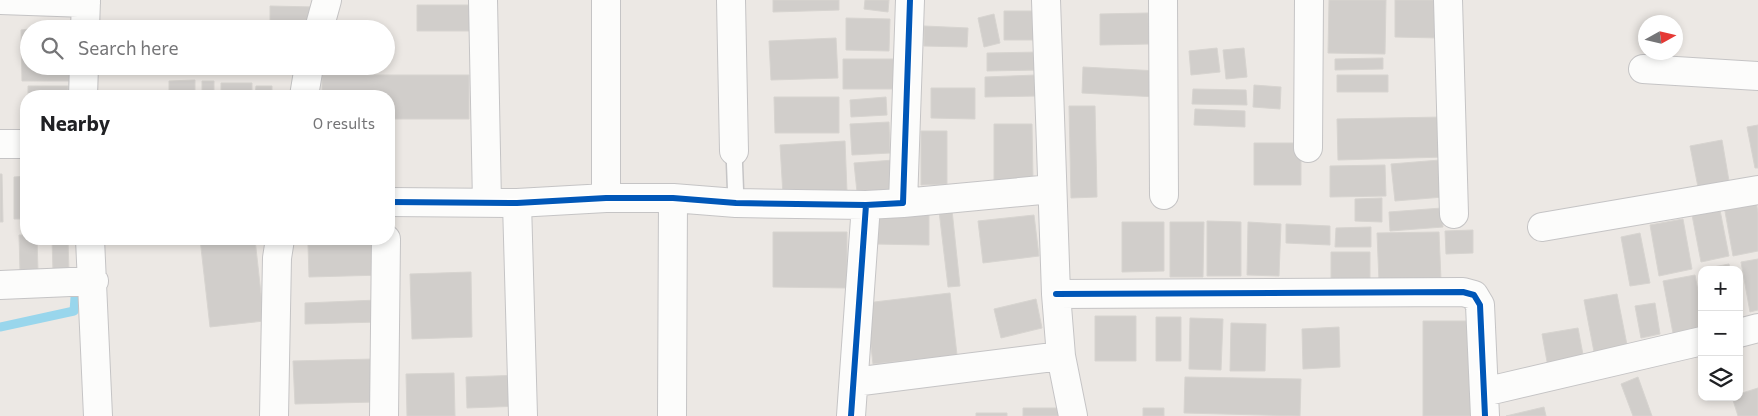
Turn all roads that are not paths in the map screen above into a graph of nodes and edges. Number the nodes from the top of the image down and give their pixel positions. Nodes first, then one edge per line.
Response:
1 (0, 0) edge
2 (327, 0) edge
3 (483, 0) edge
4 (606, 0) edge
5 (731, 0) edge
6 (910, 0) edge
7 (1046, 0) edge
8 (1163, 0) edge
9 (1309, 0) edge
10 (1448, 0) edge
11 (85, 10) edge
12 (321, 20) edge
13 (1643, 69) dead end
14 (84, 75) edge
15 (308, 75) edge
16 (1758, 76) edge
17 (83, 90) edge
18 (305, 90) edge
19 (0, 144) edge
20 (20, 144) edge
21 (1308, 148) dead end
22 (734, 151) joint
23 (1052, 189) junction
24 (1758, 190) edge
25 (1164, 195) dead end
26 (606, 198) junction
27 (673, 198) junction
28 (395, 202) edge
29 (903, 202) junction
30 (487, 203) junction
31 (517, 203) junction
32 (736, 203) junction
33 (866, 205) junction
34 (1454, 214) dead end
35 (1542, 227) dead end
36 (279, 245) edge
37 (386, 245) edge
38 (92, 265) edge
39 (0, 285) edge
40 (1056, 294) junction
41 (1758, 328) edge
42 (1743, 332) edge
43 (1698, 343) edge
44 (1060, 356) junction
45 (854, 382) junction
46 (1484, 404) edge
47 (98, 416) edge
48 (274, 416) edge
49 (384, 416) edge
50 (523, 416) edge
51 (672, 416) edge
52 (851, 416) edge
53 (1073, 416) edge

1 - 11 street
2 - 12 street
3 - 30 street
4 - 26 street
5 - 22 street
6 - 29 street
7 - 23 street
8 - 25 street
9 - 21 street
10 - 34 street
13 - 16 street
14 - 17 street
15 - 18 street
19 - 20 street
22 - 32 lane
23 - 29 street
23 - 40 street
24 - 35 street
26 - 27 street
26 - 31 street
27 - 32 street
27 - 51 street
28 - 30 street
29 - 33 street
30 - 31 street
31 - 50 street
32 - 33 street
33 - 45 street
36 - 48 street
37 - 49 street
38 - 39 street
38 - 47 street
40 - 44 street
40 - 46 street
41 - 42 street
43 - 46 street
44 - 45 street
44 - 53 street
45 - 52 street

